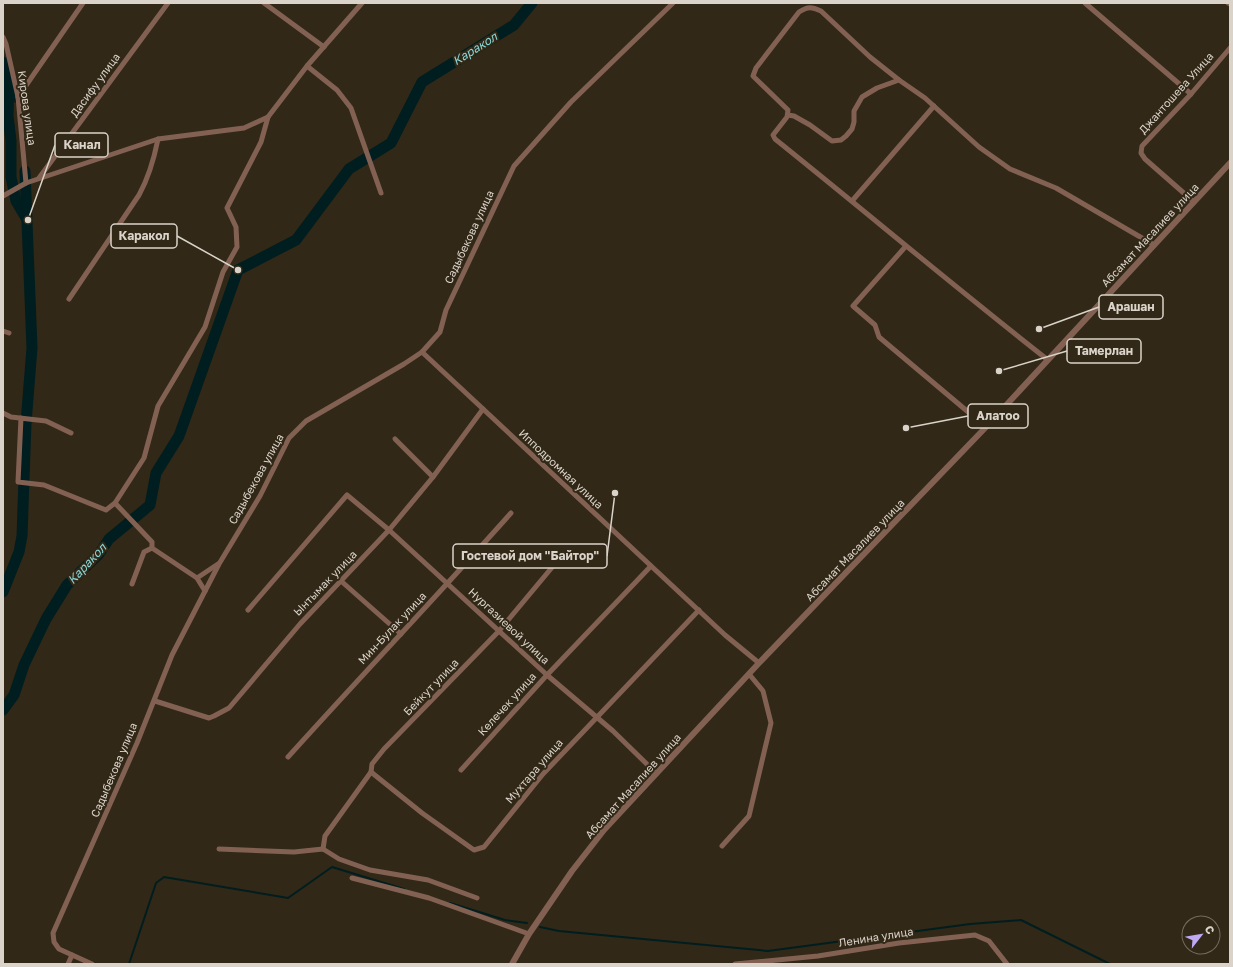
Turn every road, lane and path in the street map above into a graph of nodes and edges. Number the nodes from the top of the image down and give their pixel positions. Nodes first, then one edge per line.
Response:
1 (83, 3) edge
2 (168, 3) edge
3 (264, 3) edge
4 (362, 3) edge
5 (673, 3) edge
6 (1084, 3) edge
7 (3, 37) edge
8 (324, 47) junction
9 (1230, 48) edge
10 (307, 66) junction
11 (899, 80) junction
12 (1191, 94) junction
13 (18, 97) junction
14 (934, 106) junction
15 (788, 115) junction
16 (268, 117) junction
17 (158, 139) junction
18 (1230, 164) edge
19 (38, 179) junction
20 (26, 183) junction
21 (380, 193) dead end
22 (3, 196) edge
23 (852, 201) junction
24 (1194, 202) junction
25 (906, 246) junction
26 (1154, 246) junction
27 (69, 299) dead end
28 (422, 352) junction
29 (1048, 360) junction
30 (483, 409) junction
31 (3, 413) edge
32 (21, 418) junction
33 (986, 428) junction
34 (71, 433) dead end
35 (395, 439) dead end
36 (433, 477) junction
37 (115, 503) junction
38 (511, 513) dead end
39 (389, 530) junction
40 (569, 547) dead end
41 (152, 548) junction
42 (219, 564) junction
43 (651, 566) junction
44 (197, 578) junction
45 (341, 581) junction
46 (132, 584) dead end
47 (448, 584) junction
48 (205, 591) junction
49 (248, 610) dead end
50 (699, 610) junction
51 (499, 631) junction
52 (400, 634) junction
53 (760, 663) junction
54 (749, 674) junction
55 (547, 675) junction
56 (155, 701) junction
57 (596, 719) junction
58 (288, 757) dead end
59 (461, 770) dead end
60 (371, 772) junction
61 (656, 774) junction
62 (722, 846) dead end
63 (219, 849) dead end
64 (323, 849) junction
65 (352, 878) dead end
66 (477, 898) dead end
67 (530, 934) junction
68 (72, 955) junction
69 (68, 964) edge
70 (92, 964) edge
71 (512, 964) edge
72 (735, 964) edge
73 (1006, 964) edge

1 - 13 street
2 - 19 street, Дасифу улица
3 - 8 street
4 - 8 street
5 - 28 street, Садыбекова улица
6 - 12 street
7 - 13 street, Кирова улица
8 - 10 street
9 - 12 street, Джантошева Улица
10 - 16 street
10 - 21 street
11 - 14 street
11 - 15 street
11 - 15 street
12 - 24 street, Джантошева Улица
13 - 20 street, Кирова улица
14 - 23 street
14 - 26 street
15 - 23 street
16 - 17 street
16 - 37 street
17 - 19 street
17 - 27 street
18 - 24 street, Абсамат Масалиев улица
19 - 20 street
20 - 22 street
23 - 25 street
24 - 26 street, Абсамат Масалиев улица
25 - 29 street
25 - 33 street
26 - 29 street, Абсамат Масалиев улица
28 - 30 street, Ипподромная улица
28 - 42 street, Садыбекова улица
29 - 33 street, Абсамат Масалиев улица
30 - 36 street, Ынтымак улица
30 - 43 street, Ипподромная улица
31 - 32 street
32 - 34 street
32 - 37 street
33 - 53 street, Абсамат Масалиев улица
35 - 36 street
36 - 39 street, Ынтымак улица
37 - 41 street
38 - 47 street, Мин-Булак улица
39 - 45 street, Ынтымак улица
39 - 47 street, Нургазиевой улица
39 - 49 street, Нургазиевой улица
40 - 51 street, Бейкут улица
41 - 44 street
41 - 46 street
42 - 44 street
42 - 48 street, Садыбекова улица
43 - 50 street, Ипподромная улица
43 - 55 street, Келечек улица
44 - 48 street
45 - 52 street
45 - 56 street, Ынтымак улица
47 - 51 street, Нургазиевой улица
47 - 52 street, Мин-Булак улица
48 - 56 street, Садыбекова улица
50 - 53 street, Ипподромная улица
50 - 57 street, Мухтара улица
51 - 55 street, Нургазиевой улица
51 - 60 street, Бейкут улица
52 - 58 street, Мин-Булак улица
53 - 54 street, Абсамат Масалиев улица
54 - 61 street, Абсамат Масалиев улица
54 - 62 street
55 - 57 street, Нургазиевой улица
55 - 59 street, Келечек улица
56 - 68 street, Садыбекова улица
57 - 60 street, Мухтара улица
57 - 61 street, Нургазиевой улица
60 - 64 street, Бейкут улица
61 - 67 street, Абсамат Масалиев улица
63 - 64 street
64 - 66 street
65 - 67 street
67 - 71 street, Абсамат Масалиев улица
68 - 69 street
68 - 70 street, Садыбекова улица
72 - 73 street, Ленина улица

